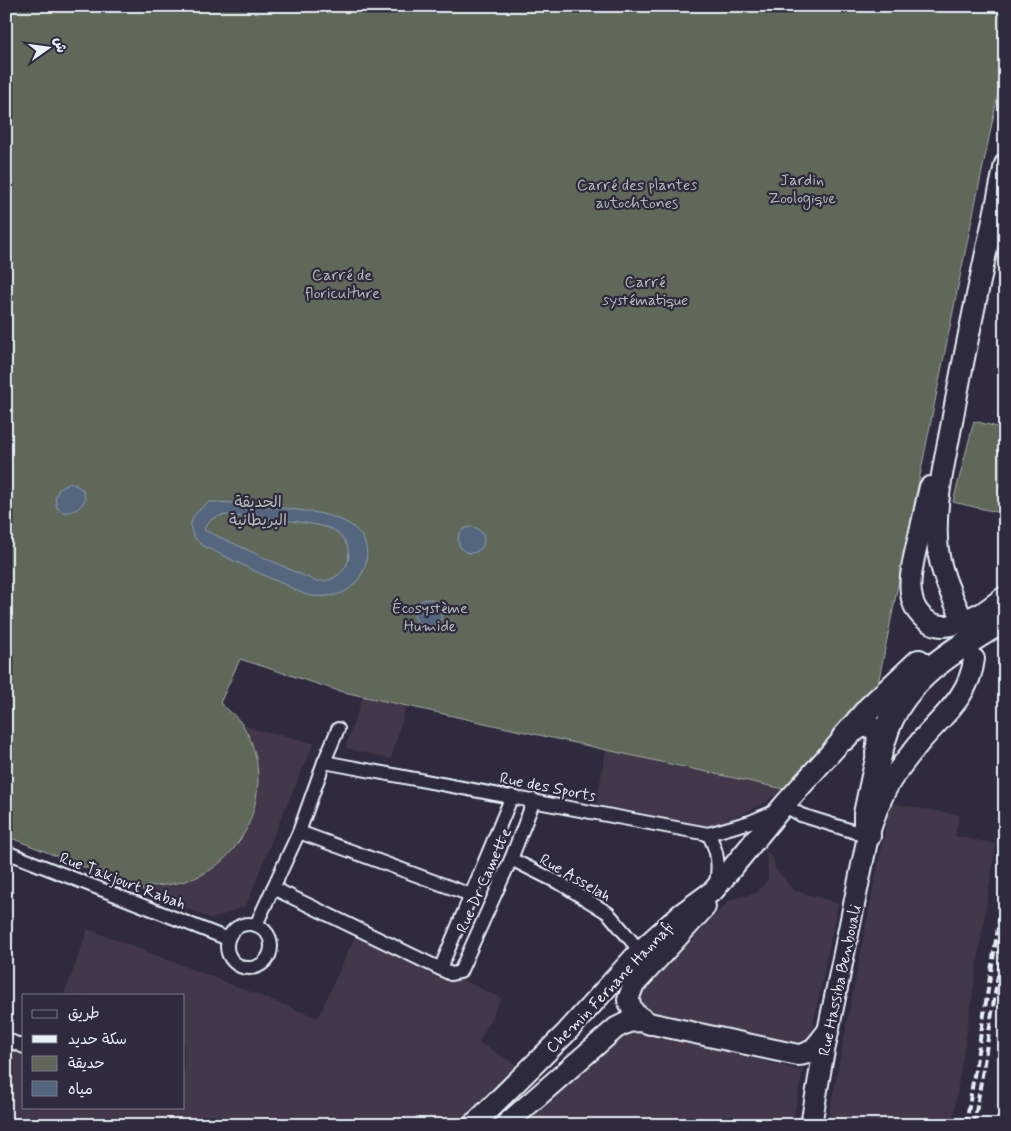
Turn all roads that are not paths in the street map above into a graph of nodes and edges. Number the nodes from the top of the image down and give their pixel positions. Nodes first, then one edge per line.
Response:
1 (1005, 164) edge
2 (956, 401) junction
3 (1000, 612) edge
4 (960, 614) dead end
5 (974, 659) dead end
6 (338, 729) dead end
7 (844, 738) junction
8 (324, 762) junction
9 (878, 762) junction
10 (512, 796) junction
11 (534, 800) junction
12 (782, 807) junction
13 (299, 832) junction
14 (708, 834) junction
15 (868, 836) junction
16 (6, 852) edge
17 (511, 859) junction
18 (273, 888) junction
19 (714, 890) junction
20 (471, 895) junction
21 (256, 925) junction
22 (228, 939) junction
23 (640, 951) junction
24 (441, 967) junction
25 (650, 1024) junction
26 (828, 1030) junction
27 (6, 1040) edge
28 (22, 1046) edge
29 (473, 1125) edge
30 (505, 1125) edge
31 (811, 1125) edge

1 - 2 main road
2 - 3 main road
2 - 4 main road
3 - 7 highway
3 - 9 highway
5 - 15 main road, Rue Hassiba Benbouali
6 - 8 street
7 - 9 main road, Chemin Fernane Hannafi
7 - 12 main road, Chemin Fernane Hannafi
8 - 10 street, Rue des Sports
8 - 13 street
9 - 15 highway
10 - 11 street, Rue des Sports
10 - 20 street
11 - 14 street, Rue des Sports
11 - 17 street, Rue Dr Camette
12 - 14 street
12 - 15 street
12 - 19 main road, Chemin Fernane Hannafi
13 - 18 street
13 - 20 street
14 - 19 street
15 - 26 main road, Rue Hassiba Benbouali
16 - 22 street, Rue Takjourt Rabah
17 - 23 street, Rue Asselah
17 - 24 street, Rue Dr Camette
18 - 21 street
18 - 24 street
19 - 23 main road, Chemin Fernane Hannafi
19 - 25 main road
20 - 24 street
21 - 22 street
21 - 22 street
23 - 29 main road, Chemin Fernane Hannafi
25 - 26 main road, Chemin Fernane Hannafi
25 - 30 main road, Chemin Fernane Hannafi
26 - 31 main road, Rue Hassiba Benbouali
27 - 28 street

